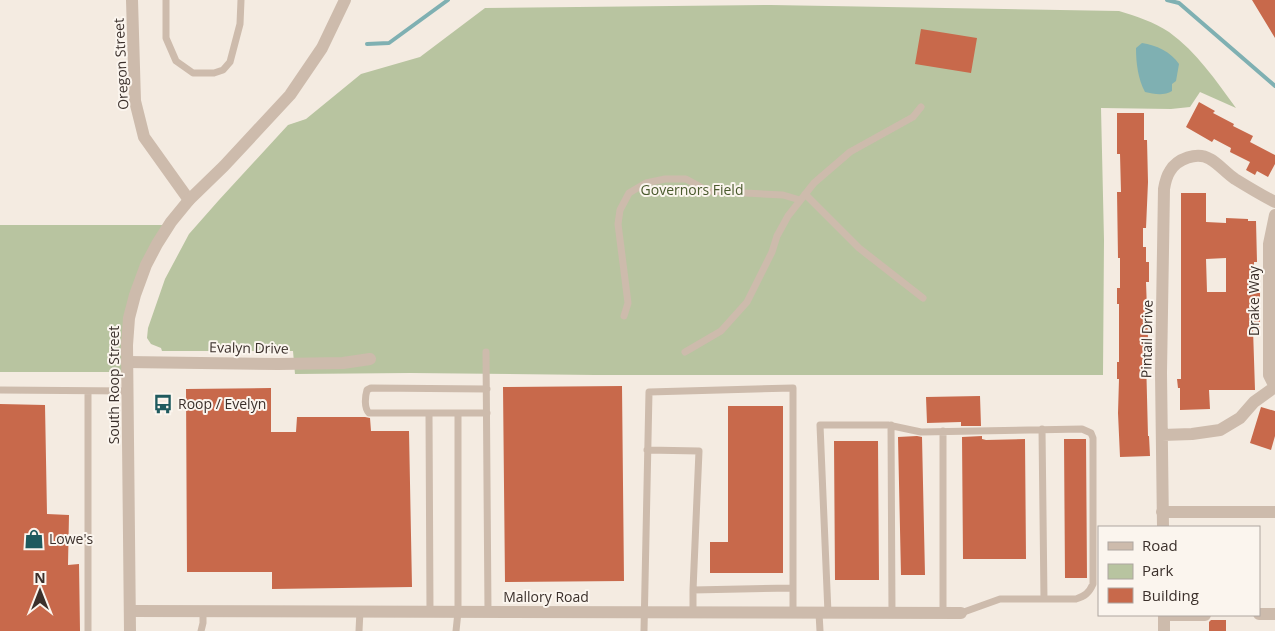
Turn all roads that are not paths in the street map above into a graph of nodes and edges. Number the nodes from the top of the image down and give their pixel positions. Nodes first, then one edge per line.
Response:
1 (132, 0) edge
2 (166, 0) edge
3 (241, 0) edge
4 (344, 0) edge
5 (921, 107) dead end
6 (802, 197) junction
7 (189, 200) junction
8 (1275, 202) edge
9 (1275, 215) edge
10 (923, 298) dead end
11 (624, 316) dead end
12 (486, 352) dead end
13 (685, 352) dead end
14 (370, 359) dead end
15 (126, 362) junction
16 (1275, 387) edge
17 (487, 389) junction
18 (0, 390) edge
19 (88, 391) junction
20 (128, 391) junction
21 (429, 413) junction
22 (458, 413) junction
23 (487, 413) junction
24 (891, 425) junction
25 (1042, 429) junction
26 (944, 431) junction
27 (1162, 435) junction
28 (647, 450) junction
29 (1162, 512) junction
30 (1275, 512) edge
31 (1163, 526) edge
32 (793, 588) junction
33 (693, 590) junction
34 (1044, 599) junction
35 (130, 611) junction
36 (203, 611) junction
37 (360, 611) junction
38 (430, 612) junction
39 (458, 612) junction
40 (488, 612) junction
41 (644, 612) junction
42 (693, 612) junction
43 (793, 613) junction
44 (823, 613) junction
45 (892, 613) junction
46 (944, 613) junction
47 (961, 613) joint
48 (1260, 614) edge
49 (1275, 614) edge
50 (1164, 616) edge
51 (88, 631) edge
52 (130, 631) edge
53 (201, 631) edge
54 (359, 631) edge
55 (456, 631) edge
56 (644, 631) edge
57 (820, 631) edge
58 (1164, 631) edge

1 - 7 street, Oregon Street
2 - 3 lane
4 - 7 street, South Roop Street
5 - 6 lane
6 - 10 lane
6 - 11 lane
6 - 13 lane
7 - 15 street, South Roop Street
8 - 27 street, Pintail Drive
9 - 16 street, Drake Way
12 - 17 lane
14 - 15 street, Evalyn Drive
15 - 20 street, South Roop Street
16 - 27 street
17 - 21 lane
17 - 23 lane
18 - 19 lane
19 - 20 lane
19 - 51 lane
20 - 35 street, South Roop Street
21 - 22 lane
21 - 38 lane
22 - 23 lane
22 - 39 lane
23 - 40 lane
24 - 26 lane
24 - 44 lane
24 - 45 lane
25 - 26 lane
25 - 34 lane
25 - 34 lane
26 - 46 lane
27 - 29 street, Pintail Drive
28 - 32 lane
28 - 33 lane
28 - 41 lane
29 - 30 street
29 - 31 street, Pintail Drive
32 - 33 lane
32 - 43 lane
33 - 42 lane
34 - 47 lane
35 - 36 street, Mallory Road
35 - 52 street, South Roop Street
36 - 37 street, Mallory Road
36 - 53 lane
37 - 38 street, Mallory Road
37 - 54 lane
38 - 39 street, Mallory Road
39 - 40 street, Mallory Road
39 - 55 lane
40 - 41 street, Mallory Road
41 - 42 street, Mallory Road
41 - 56 lane
42 - 43 street, Mallory Road
43 - 44 street, Mallory Road
44 - 45 street, Mallory Road
44 - 57 lane
45 - 46 street, Mallory Road
46 - 47 street, Mallory Road
48 - 49 street
50 - 58 street

